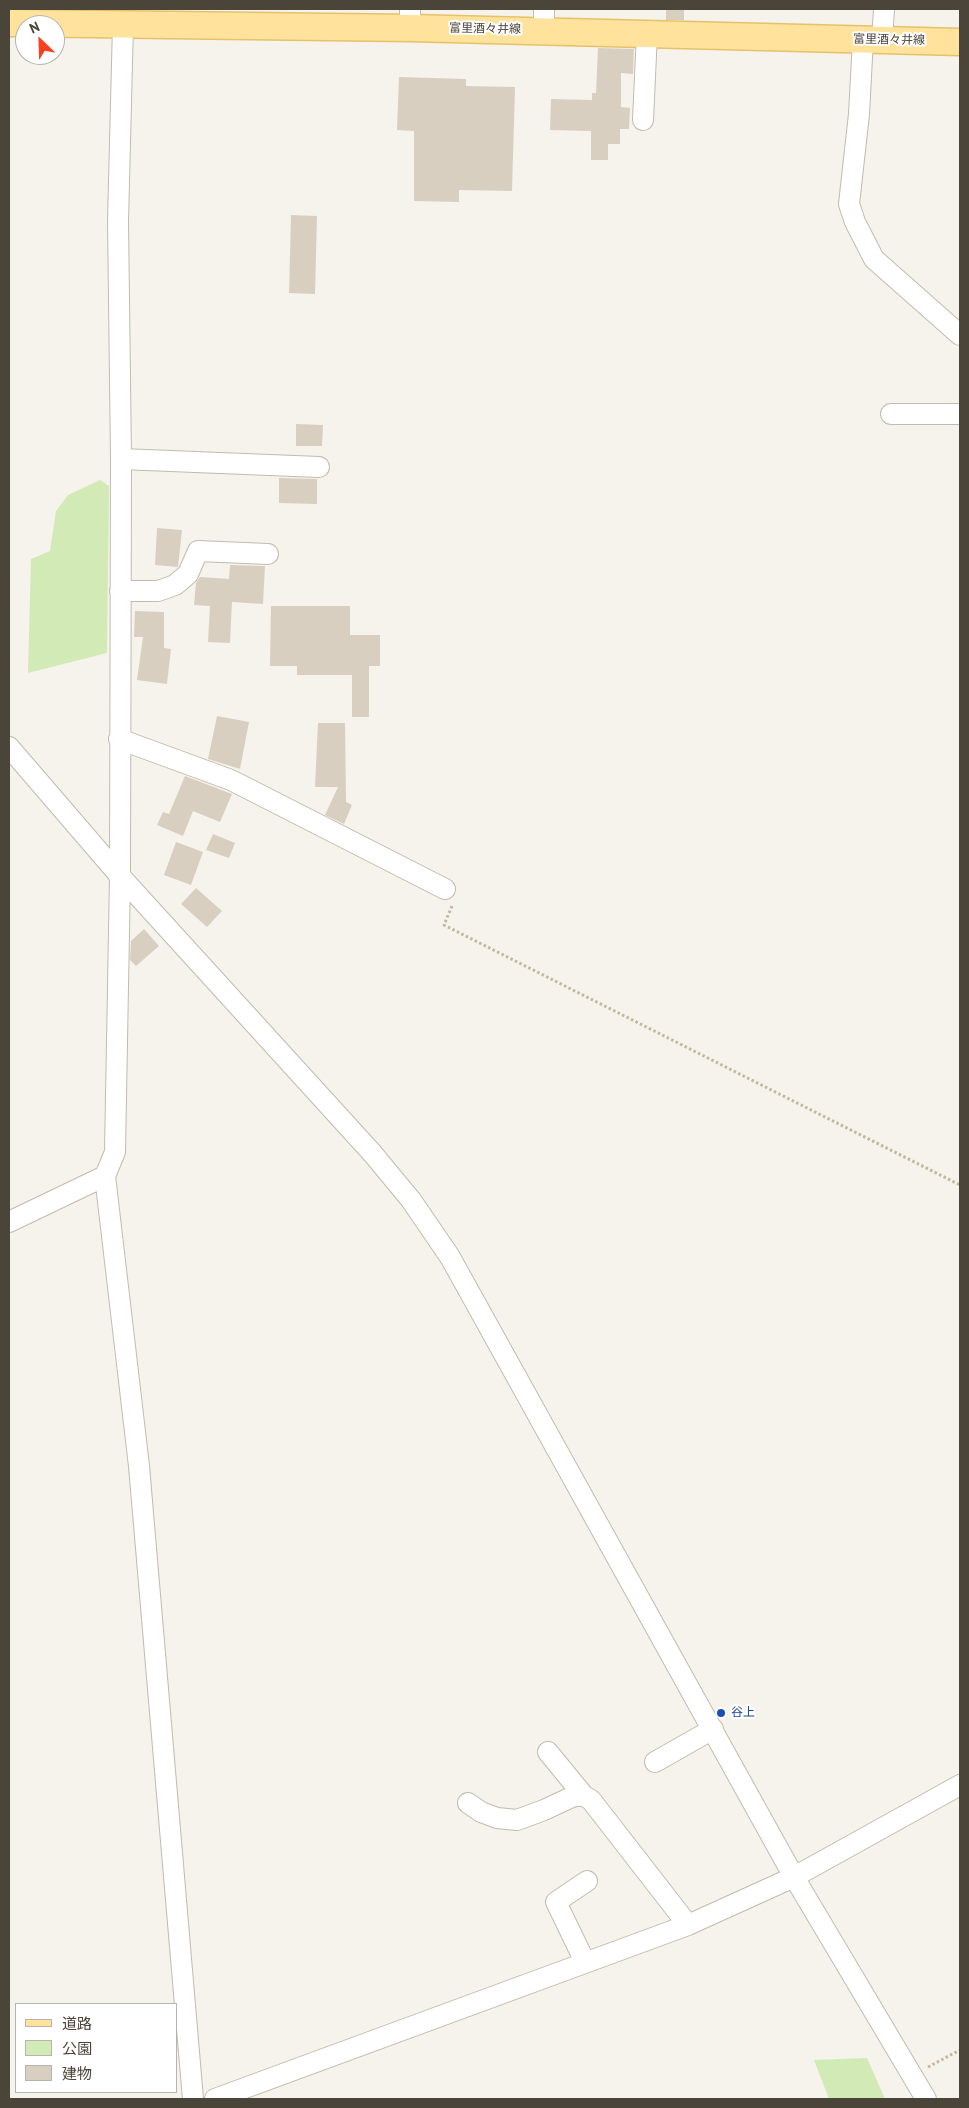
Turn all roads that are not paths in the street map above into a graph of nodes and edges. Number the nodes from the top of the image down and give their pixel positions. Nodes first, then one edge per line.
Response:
1 (884, 9) edge
2 (410, 18) edge
3 (544, 20) edge
4 (9, 23) edge
5 (123, 25) junction
6 (647, 33) junction
7 (872, 40) junction
8 (960, 42) edge
9 (643, 120) dead end
10 (960, 335) edge
11 (891, 414) dead end
12 (960, 414) edge
13 (121, 459) junction
14 (319, 467) dead end
15 (268, 554) dead end
16 (120, 591) junction
17 (119, 739) junction
18 (9, 748) edge
19 (120, 876) junction
20 (445, 889) road end
21 (105, 1176) junction
22 (9, 1222) edge
23 (713, 1729) junction
24 (548, 1752) dead end
25 (655, 1762) dead end
26 (960, 1786) edge
27 (584, 1796) junction
28 (468, 1803) dead end
29 (794, 1877) junction
30 (587, 1881) dead end
31 (688, 1925) junction
32 (585, 1962) junction
33 (193, 2099) edge
34 (215, 2099) edge
35 (926, 2099) edge

1 - 7 street
2 - 3 main road, 富里酒々井線
2 - 5 main road, 富里酒々井線
3 - 6 main road, 富里酒々井線
4 - 5 main road, 富里酒々井線
5 - 13 street
6 - 7 main road, 富里酒々井線
6 - 9 street
7 - 8 main road, 富里酒々井線
7 - 10 street
11 - 12 street
13 - 14 street
13 - 16 street
15 - 16 street
16 - 17 street
17 - 19 street
17 - 20 street
18 - 19 street
19 - 21 street
19 - 23 street
21 - 22 street
21 - 33 street
23 - 25 street
23 - 29 street
24 - 27 street
26 - 29 street
27 - 28 street
27 - 31 street
29 - 31 street
29 - 35 street
30 - 32 street
31 - 32 street
32 - 34 street

